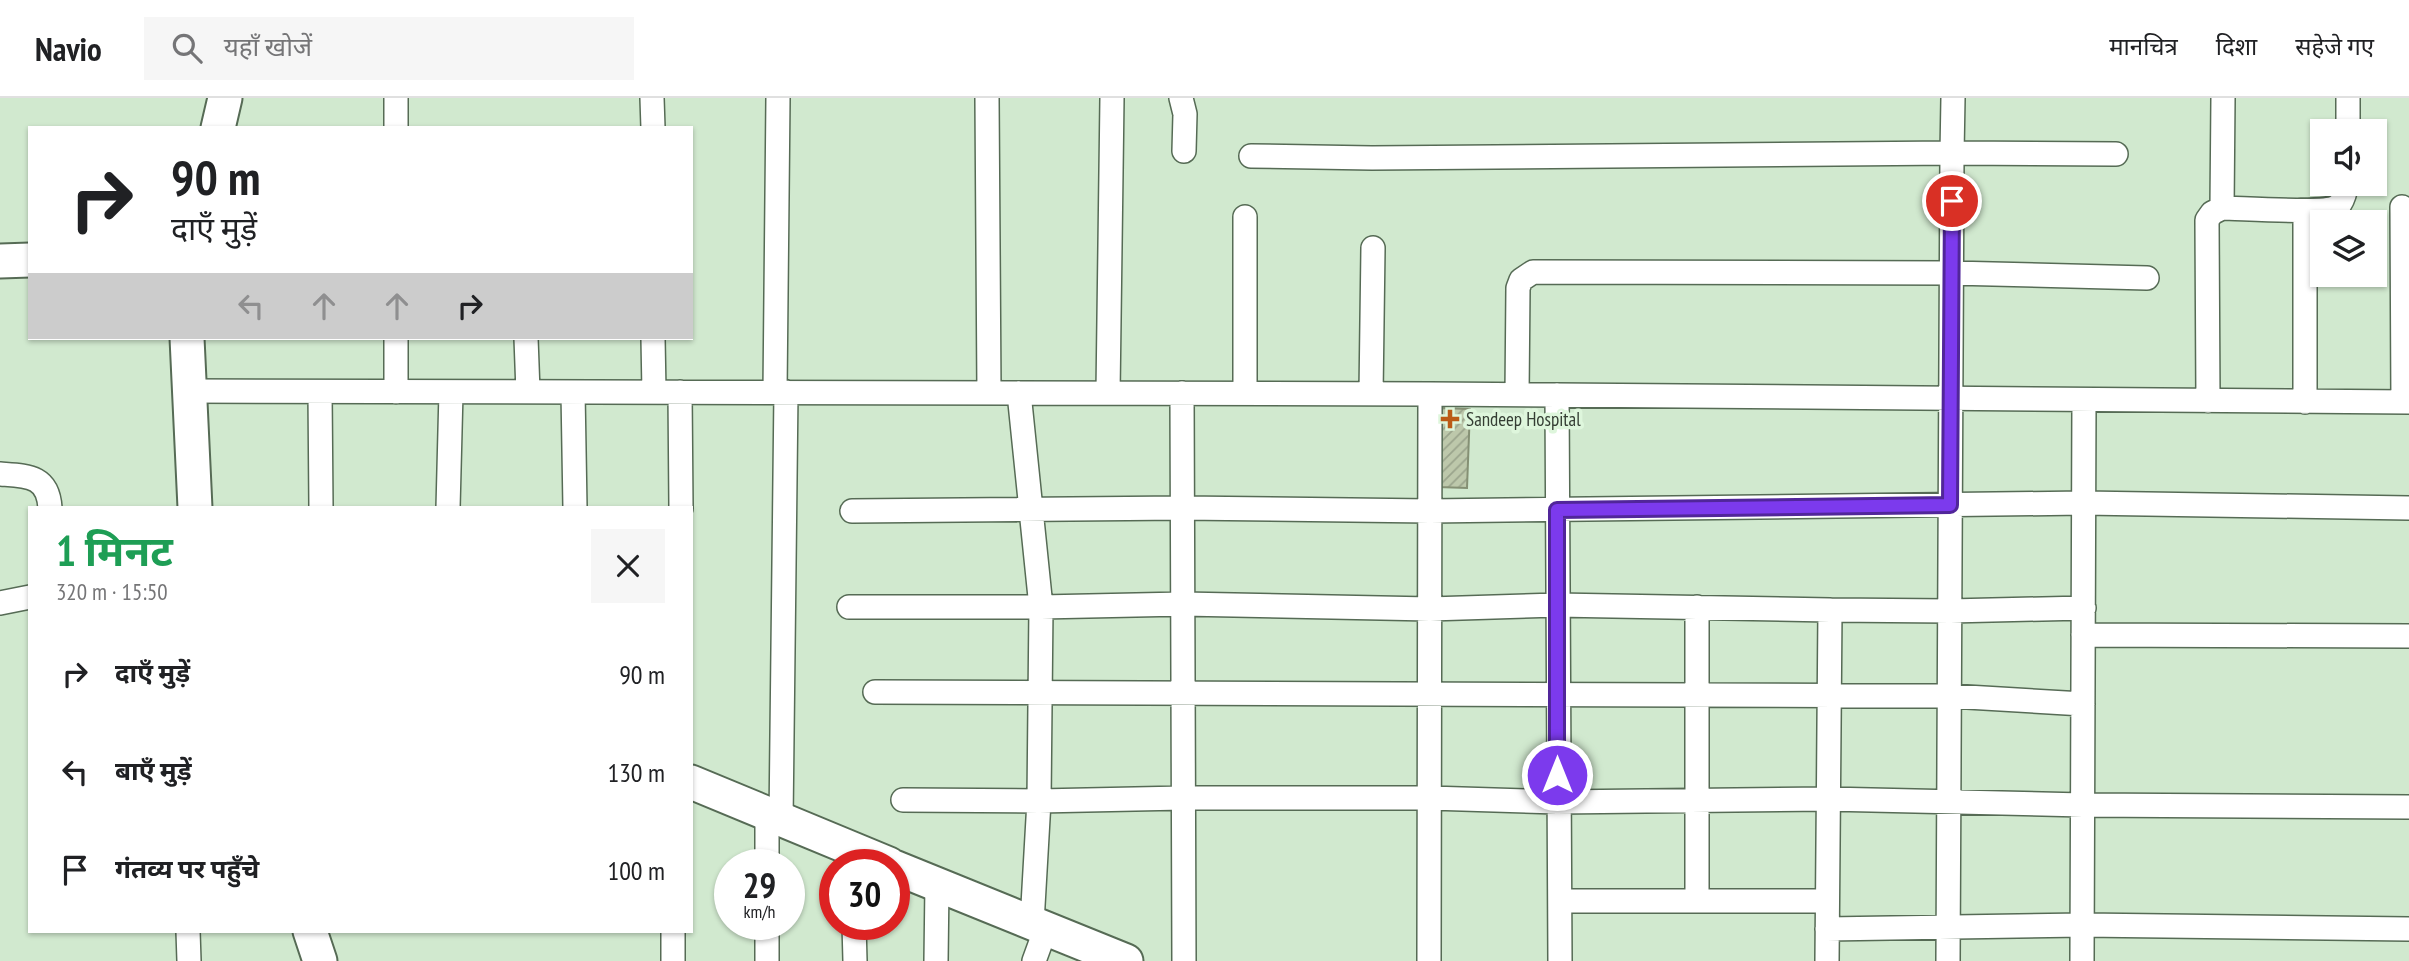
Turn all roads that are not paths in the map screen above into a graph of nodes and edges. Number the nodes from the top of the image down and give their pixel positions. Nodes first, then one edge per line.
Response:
1 (225, 98) edge
2 (396, 98) edge
3 (653, 98) edge
4 (778, 98) edge
5 (987, 98) edge
6 (1112, 98) edge
7 (1181, 98) edge
8 (1953, 98) edge
9 (2223, 98) edge
10 (2348, 98) edge
11 (2348, 119) edge
12 (218, 126) edge
13 (396, 126) edge
14 (653, 126) edge
15 (1184, 151) dead end
16 (1952, 153) junction
17 (2116, 154) dead end
18 (1251, 156) dead end
19 (2343, 196) edge
20 (2402, 207) dead end
21 (2222, 208) junction
22 (2305, 211) junction
23 (1245, 217) dead end
24 (1373, 248) dead end
25 (28, 260) edge
26 (0, 261) edge
27 (1952, 273) junction
28 (2147, 278) dead end
29 (187, 340) edge
30 (396, 340) edge
31 (526, 340) edge
32 (653, 340) edge
33 (190, 391) junction
34 (320, 391) junction
35 (396, 391) junction
36 (451, 391) junction
37 (528, 392) junction
38 (573, 392) junction
39 (654, 392) junction
40 (680, 392) junction
41 (780, 392) junction
42 (989, 393) junction
43 (1019, 393) junction
44 (1108, 393) junction
45 (1182, 393) junction
46 (1245, 393) junction
47 (1371, 394) junction
48 (1430, 394) junction
49 (1517, 394) junction
50 (1557, 395) junction
51 (1951, 399) junction
52 (2084, 400) junction
53 (2208, 401) junction
54 (2305, 402) junction
55 (2406, 402) edge
56 (0, 474) edge
57 (2084, 503) junction
58 (1950, 505) junction
59 (50, 506) edge
60 (195, 506) edge
61 (321, 506) edge
62 (449, 506) edge
63 (575, 506) edge
64 (681, 506) edge
65 (2409, 508) edge
66 (1182, 509) junction
67 (1557, 510) junction
68 (852, 511) dead end
69 (1031, 511) junction
70 (1430, 511) junction
71 (28, 597) edge
72 (0, 603) edge
73 (1182, 604) junction
74 (1557, 605) junction
75 (849, 607) dead end
76 (1041, 607) junction
77 (1697, 607) junction
78 (2084, 608) junction
79 (1430, 609) junction
80 (1830, 610) junction
81 (1950, 611) junction
82 (2083, 635) junction
83 (2409, 636) edge
84 (875, 692) dead end
85 (1040, 693) junction
86 (1183, 693) junction
87 (1430, 694) junction
88 (1557, 695) junction
89 (1697, 695) junction
90 (1829, 696) junction
91 (1950, 696) junction
92 (2083, 704) junction
93 (693, 783) edge
94 (1183, 798) junction
95 (1430, 798) junction
96 (1828, 799) junction
97 (903, 800) dead end
98 (1697, 800) junction
99 (1949, 801) junction
100 (1040, 802) junction
101 (1557, 802) junction
102 (2083, 805) junction
103 (2409, 807) edge
104 (774, 818) junction
105 (769, 849) edge
106 (836, 849) edge
107 (910, 873) edge
108 (937, 884) junction
109 (1561, 901) junction
110 (1697, 901) junction
111 (1828, 901) junction
112 (2082, 925) junction
113 (1040, 926) junction
114 (1948, 926) junction
115 (1827, 929) junction
116 (2409, 929) edge
117 (188, 933) edge
118 (311, 933) edge
119 (673, 933) edge
120 (767, 940) edge
121 (854, 940) edge
122 (189, 961) edge
123 (320, 961) edge
124 (673, 961) edge
125 (767, 961) edge
126 (855, 961) edge
127 (936, 961) edge
128 (1034, 961) edge
129 (1126, 961) edge
130 (1184, 961) edge
131 (1429, 961) edge
132 (1560, 961) edge
133 (1827, 961) edge
134 (1948, 961) edge
135 (2082, 961) edge

1 - 12 street
2 - 13 street
3 - 14 street
4 - 41 street
5 - 42 street
6 - 44 street
7 - 15 street
8 - 16 street
9 - 21 street
10 - 11 street
16 - 17 street
16 - 18 street
16 - 27 street
19 - 22 street
20 - 55 street
21 - 22 street
21 - 53 street
22 - 54 street
23 - 46 street
24 - 47 street
25 - 26 street
27 - 28 street
27 - 49 street
27 - 51 street
29 - 33 street
30 - 35 street
31 - 37 street
32 - 39 street
33 - 34 street
33 - 60 street
34 - 35 street
34 - 61 street
35 - 36 street
36 - 37 street
36 - 62 street
37 - 38 street
38 - 39 street
38 - 63 street
39 - 40 street
40 - 41 street
40 - 64 street
41 - 42 street
41 - 104 street
42 - 43 street
43 - 44 street
43 - 69 street
44 - 45 street
45 - 46 street
45 - 66 street
46 - 47 street
47 - 48 street
48 - 49 street
48 - 70 street
49 - 50 street
50 - 51 street
50 - 67 street
51 - 52 street
51 - 58 street
52 - 53 street
52 - 57 street
53 - 54 street
54 - 55 street
56 - 59 street
57 - 58 street
57 - 65 street
57 - 78 street
58 - 67 street
58 - 81 street
66 - 69 street
66 - 70 street
66 - 73 street
67 - 70 street
67 - 74 street
68 - 69 street
69 - 76 street
70 - 79 street
71 - 72 street
73 - 76 street
73 - 79 street
73 - 86 street
74 - 77 street
74 - 79 street
74 - 88 street
75 - 76 street
76 - 85 street
77 - 80 street
77 - 89 street
78 - 81 street
78 - 82 street
79 - 87 street
80 - 81 street
80 - 90 street
81 - 91 street
82 - 83 street
82 - 92 street
84 - 85 street
85 - 86 street
85 - 100 street
86 - 87 street
86 - 94 street
87 - 88 street
87 - 95 street
88 - 89 street
88 - 101 street
89 - 90 street
89 - 98 street
90 - 91 street
90 - 96 street
91 - 92 street
91 - 99 street
92 - 102 street
93 - 104 street
94 - 95 street
94 - 100 street
94 - 130 street
95 - 101 street
95 - 131 street
96 - 98 street
96 - 99 street
96 - 111 street
97 - 100 street
98 - 101 street
98 - 110 street
99 - 102 street
99 - 114 street
100 - 113 street
101 - 109 street
102 - 103 street
102 - 112 street
104 - 105 street
104 - 106 street
107 - 108 street
108 - 113 street
108 - 127 street
109 - 110 street
109 - 132 street
110 - 111 street
111 - 115 street
112 - 114 street
112 - 116 street
112 - 135 street
113 - 128 street
113 - 129 street
114 - 115 street
114 - 134 street
115 - 133 street
117 - 122 street
118 - 123 street
119 - 124 street
120 - 125 street
121 - 126 street

